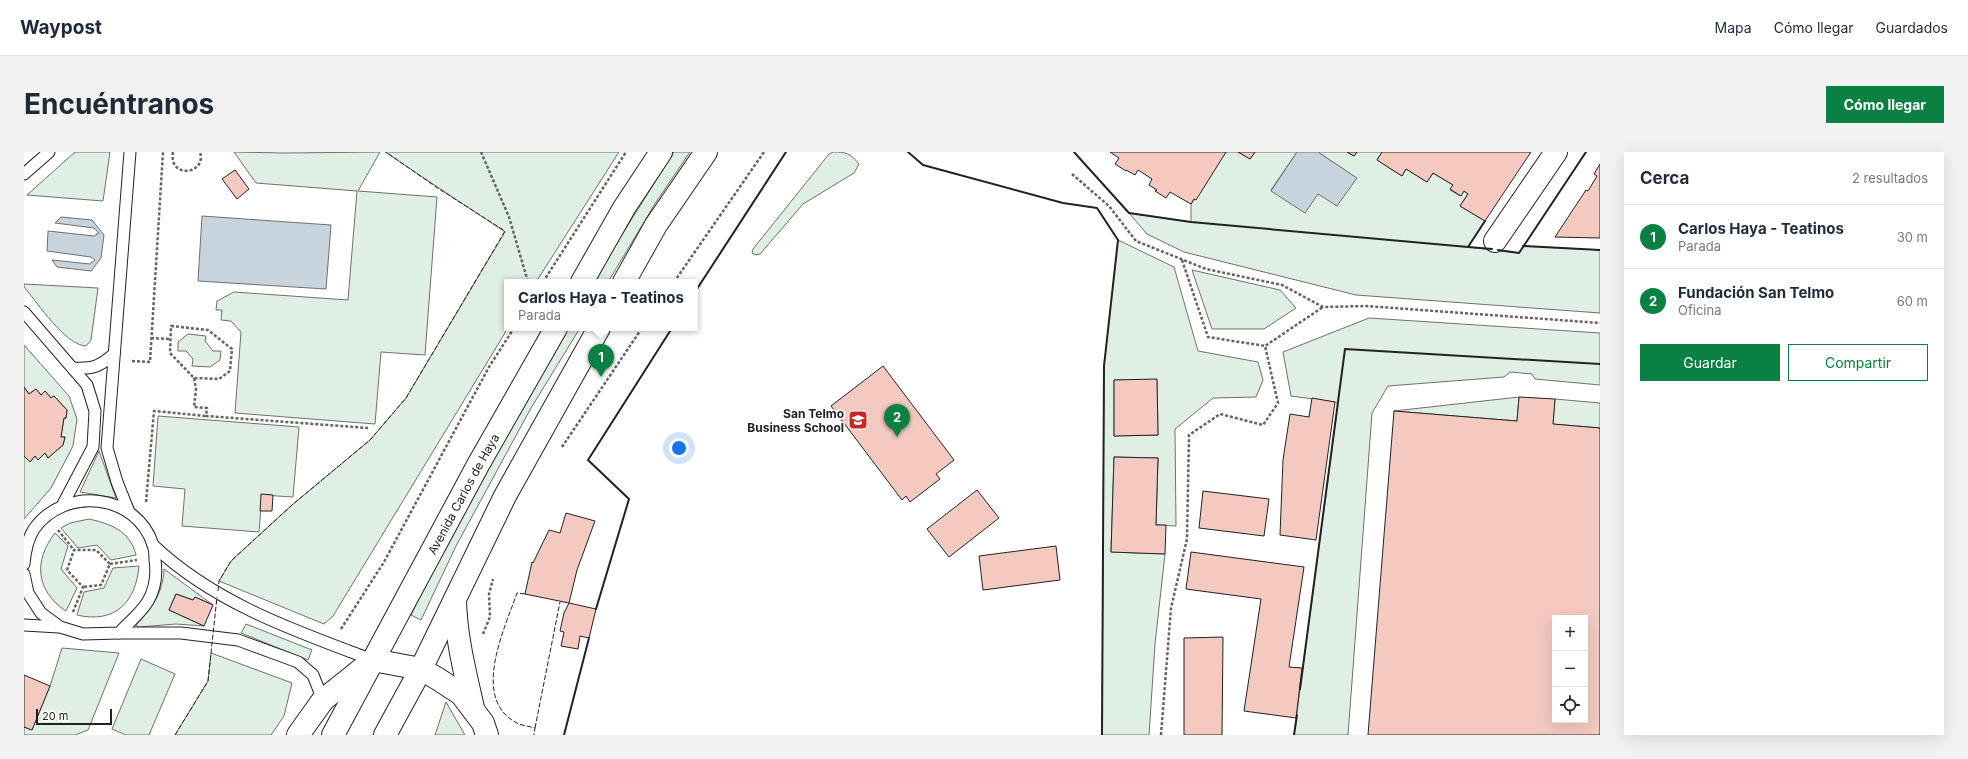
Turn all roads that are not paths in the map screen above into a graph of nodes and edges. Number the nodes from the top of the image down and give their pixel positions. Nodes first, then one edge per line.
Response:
1 (49, 152) edge
2 (130, 152) edge
3 (661, 152) edge
4 (706, 152) edge
5 (1556, 152) edge
6 (24, 174) edge
7 (1495, 241) dead end
8 (584, 279) edge
9 (626, 279) edge
10 (24, 312) edge
11 (554, 331) edge
12 (596, 331) edge
13 (114, 357) junction
14 (73, 368) junction
15 (62, 506) junction
16 (129, 512) junction
17 (153, 545) junction
18 (25, 548) edge
19 (24, 564) edge
20 (24, 574) edge
21 (455, 600) junction
22 (24, 625) edge
23 (63, 628) junction
24 (119, 633) junction
25 (373, 660) junction
26 (422, 668) junction
27 (323, 700) junction
28 (474, 712) junction
29 (298, 735) edge
30 (332, 735) edge
31 (385, 735) edge
32 (487, 735) edge

1 - 6 lane
2 - 13 lane
3 - 8 main road
4 - 9 main road
5 - 7 main road
10 - 14 lane
11 - 25 main road, Avenida Carlos de Haya
12 - 21 main road
13 - 14 lane
13 - 16 lane
14 - 15 lane
15 - 16 lane
15 - 18 lane
16 - 17 lane
17 - 24 lane
17 - 25 lane
18 - 19 lane
20 - 23 lane
21 - 26 main road
21 - 28 main road
22 - 23 lane
23 - 24 lane
24 - 27 lane
25 - 26 main road
25 - 27 main road
25 - 30 main road, Avenida Carlos de Haya
26 - 28 main road
26 - 31 main road
27 - 29 main road
28 - 32 main road

